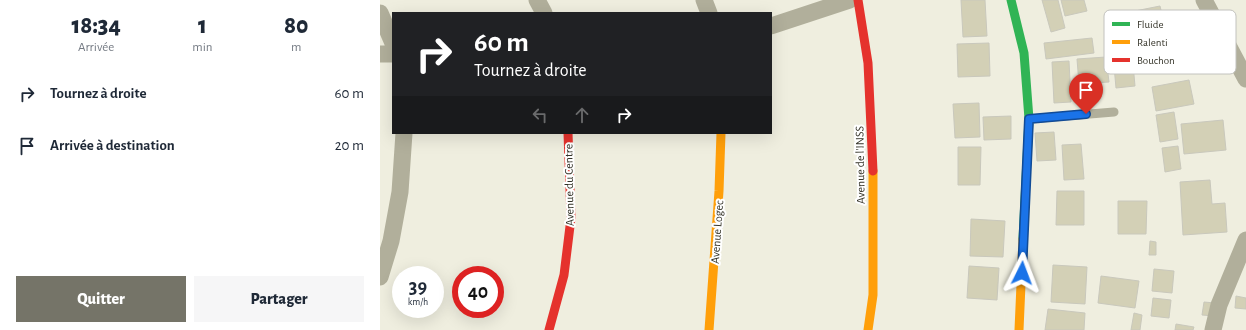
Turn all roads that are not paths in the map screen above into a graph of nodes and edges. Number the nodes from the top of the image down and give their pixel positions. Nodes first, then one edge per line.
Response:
1 (537, 0) edge
2 (704, 0) edge
3 (850, 0) edge
4 (858, 0) edge
5 (1011, 0) edge
6 (1204, 0) edge
7 (1209, 10) edge
8 (380, 12) edge
9 (543, 12) edge
10 (709, 12) edge
11 (772, 26) edge
12 (392, 41) edge
13 (380, 54) edge
14 (392, 54) edge
15 (1236, 60) edge
16 (1246, 79) edge
17 (1114, 112) dead end
18 (1029, 119) junction
19 (404, 134) edge
20 (568, 134) edge
21 (721, 134) edge
22 (1246, 240) edge
23 (380, 277) edge
24 (549, 330) edge
25 (710, 330) edge
26 (868, 330) edge
27 (1019, 330) edge
28 (1213, 330) edge

1 - 9 street
2 - 10 street
3 - 11 street
4 - 26 street, Avenue de l'INSS
5 - 18 street
6 - 7 street
8 - 12 street
13 - 14 street
15 - 16 street
17 - 18 lane
18 - 27 street
19 - 23 street
20 - 24 street, Avenue du Centre
21 - 25 street, Avenue Logec
22 - 28 street

